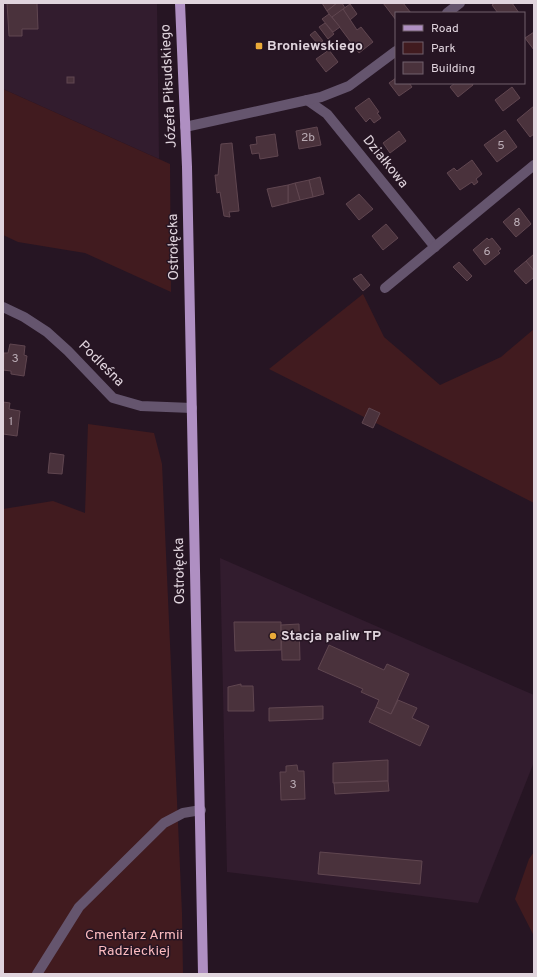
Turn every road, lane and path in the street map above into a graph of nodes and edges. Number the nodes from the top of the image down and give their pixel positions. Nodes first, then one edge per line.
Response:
1 (180, 3) edge
2 (460, 3) edge
3 (448, 12) edge
4 (395, 52) edge
5 (308, 100) junction
6 (185, 126) junction
7 (534, 165) edge
8 (187, 167) joint
9 (435, 247) junction
10 (385, 288) dead end
11 (3, 307) edge
12 (192, 408) junction
13 (201, 810) junction
14 (37, 974) edge
15 (203, 974) edge

1 - 6 main road, Józefa Piłsudskiego
2 - 3 street
4 - 5 street
5 - 6 street
5 - 9 street, Działkowa
6 - 8 main road, Józefa Piłsudskiego
7 - 9 street
8 - 12 main road, Ostrołęcka
9 - 10 street
11 - 12 street, Podleśna
12 - 13 main road, Ostrołęcka
13 - 14 street
13 - 15 main road, Ostrołęcka

